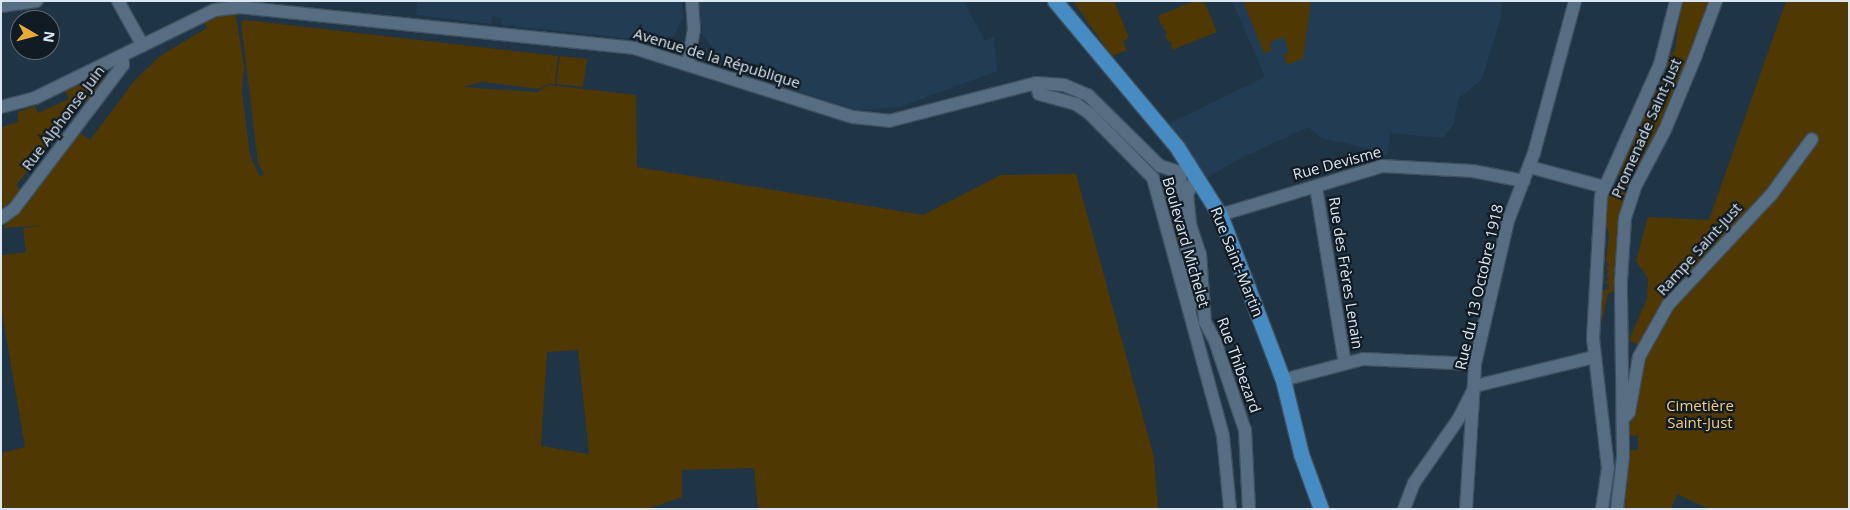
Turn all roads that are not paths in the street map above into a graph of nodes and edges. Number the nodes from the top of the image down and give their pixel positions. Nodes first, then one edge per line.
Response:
1 (36, 1) edge
2 (118, 1) edge
3 (692, 1) edge
4 (1055, 1) edge
5 (1575, 1) edge
6 (1676, 1) edge
7 (1716, 1) edge
8 (1, 6) edge
9 (143, 46) junction
10 (122, 56) junction
11 (688, 63) junction
12 (1036, 83) junction
13 (1, 107) edge
14 (1812, 139) dead end
15 (1530, 167) junction
16 (1188, 170) junction
17 (1524, 181) junction
18 (1316, 187) junction
19 (1604, 187) junction
20 (1220, 215) junction
21 (1, 218) edge
22 (1191, 321) junction
23 (1594, 356) junction
24 (1345, 364) junction
25 (1475, 364) junction
26 (1283, 380) junction
27 (1475, 386) junction
28 (1622, 420) junction
29 (1230, 509) edge
30 (1249, 509) edge
31 (1321, 509) edge
32 (1404, 509) edge
33 (1466, 509) edge
34 (1602, 509) edge
35 (1617, 509) edge

1 - 8 street
2 - 9 street
3 - 11 street
4 - 16 main road, Rue Saint-Martin
5 - 15 street, Rue du 13 Octobre 1918
6 - 19 street
7 - 28 street, Promenade Saint-Just
9 - 10 street, Avenue de la République
9 - 11 street, Avenue de la République
10 - 13 street, Avenue de la République
10 - 21 street, Rue Alphonse Juin
11 - 12 street, Avenue de la République
12 - 16 street, Avenue de la République
12 - 22 street, Boulevard Michelet
14 - 28 street, Rampe Saint-Just
15 - 17 street, Rue du 13 Octobre 1918
15 - 19 street
16 - 20 main road, Rue Saint-Martin
16 - 22 street, Boulevard Michelet
16 - 30 street, Rue Thibezard
17 - 18 street, Rue Devisme
17 - 25 street, Rue du 13 Octobre 1918
18 - 20 street, Rue Devisme
18 - 24 street, Rue des Frères Lenain
19 - 23 street
20 - 26 main road, Rue Saint-Martin
22 - 29 street, Boulevard Michelet
23 - 27 street
23 - 34 street
24 - 25 street
24 - 26 street
25 - 27 street, Rue du 13 Octobre 1918
26 - 31 main road, Rue Saint-Martin
27 - 32 street, Rue du 13 Octobre 1918
27 - 33 street
28 - 35 street, Promenade Saint-Just

